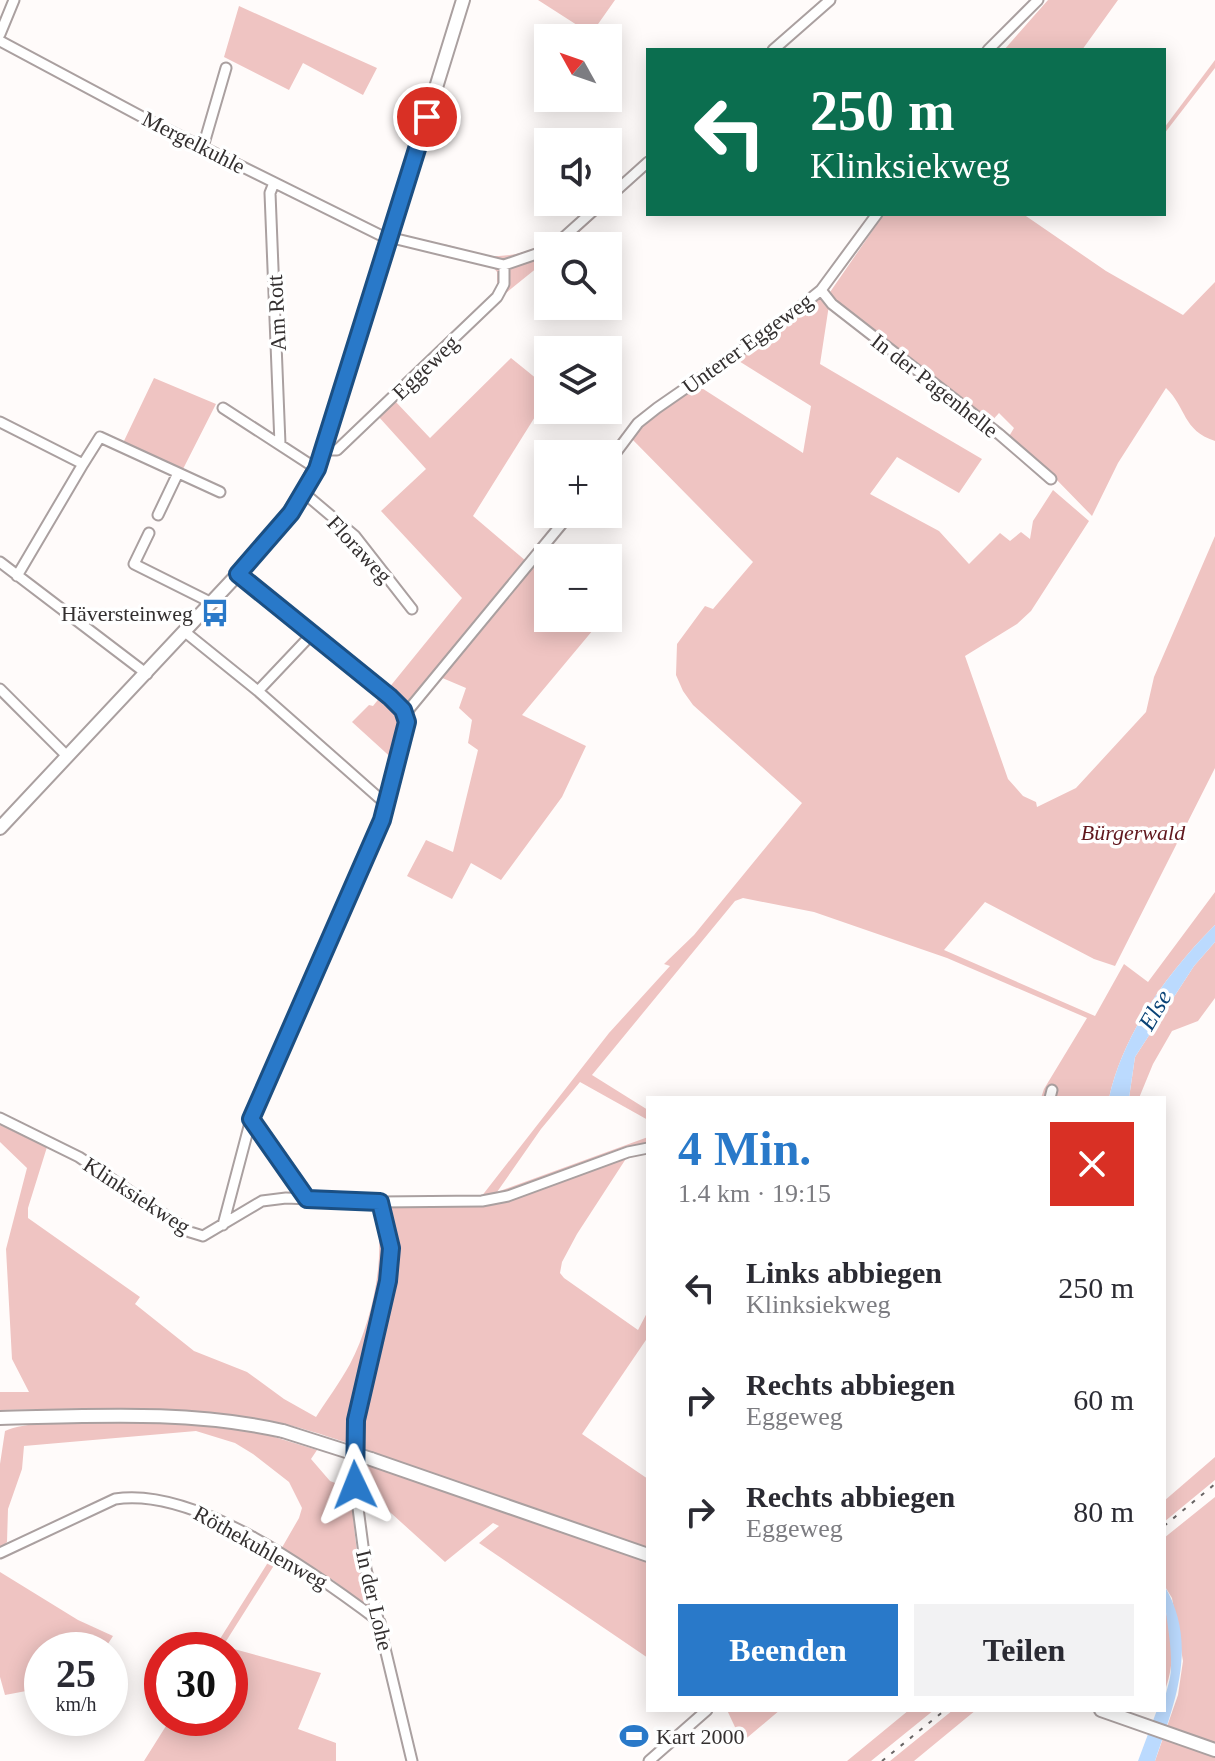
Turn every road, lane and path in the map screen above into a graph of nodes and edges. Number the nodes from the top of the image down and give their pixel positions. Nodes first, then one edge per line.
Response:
1 (14, 0) edge
2 (463, 0) edge
3 (830, 0) edge
4 (1038, 0) edge
5 (0, 34) edge
6 (0, 41) edge
7 (775, 48) edge
8 (990, 48) edge
9 (226, 68) dead end
10 (203, 147) junction
11 (646, 164) edge
12 (274, 183) junction
13 (622, 185) edge
14 (587, 216) edge
15 (876, 216) edge
16 (570, 232) edge
17 (390, 236) junction
18 (534, 255) edge
19 (504, 265) junction
20 (821, 290) junction
21 (223, 408) dead end
22 (0, 422) edge
23 (280, 444) junction
24 (622, 444) edge
25 (324, 450) junction
26 (80, 468) junction
27 (317, 469) junction
28 (178, 473) junction
29 (1051, 479) dead end
30 (220, 492) dead end
31 (304, 493) junction
32 (158, 515) dead end
33 (558, 528) edge
34 (149, 533) dead end
35 (0, 562) edge
36 (238, 574) junction
37 (17, 576) junction
38 (212, 603) junction
39 (412, 609) dead end
40 (185, 632) junction
41 (312, 634) junction
42 (147, 674) junction
43 (0, 689) edge
44 (258, 691) junction
45 (405, 714) junction
46 (68, 757) junction
47 (387, 805) junction
48 (0, 828) edge
49 (0, 1118) edge
50 (251, 1119) junction
51 (646, 1148) edge
52 (307, 1199) junction
53 (380, 1202) junction
54 (223, 1225) junction
55 (0, 1418) edge
56 (0, 1553) edge
57 (646, 1554) edge
58 (380, 1622) junction
59 (705, 1712) edge
60 (1107, 1712) edge
61 (1215, 1750) edge
62 (412, 1761) edge
63 (649, 1761) edge

1 - 5 street
2 - 17 main road
3 - 7 street
4 - 8 street
6 - 10 street, Mergelkuhle
9 - 10 street
10 - 12 street, Mergelkuhle
11 - 13 street
12 - 17 street, Mergelkuhle
12 - 23 street, Am Rott
14 - 16 street
15 - 20 street, Unterer Eggeweg
17 - 19 street
17 - 25 main road
18 - 19 street
19 - 25 street, Eggeweg
20 - 24 street, Unterer Eggeweg
20 - 29 street, In der Pagenhelle
21 - 23 street
22 - 26 street
23 - 27 street
25 - 27 main road
26 - 28 street
26 - 37 street
27 - 31 main road
28 - 30 street
28 - 32 street
31 - 36 main road
31 - 39 street, Floraweg
33 - 45 street
34 - 38 street
35 - 37 street
36 - 38 main road
36 - 41 street
37 - 42 street
38 - 40 main road
40 - 42 main road
40 - 44 street
41 - 44 street
41 - 45 street
42 - 46 main road
43 - 46 street
44 - 47 street
45 - 47 street
46 - 48 main road
47 - 50 street
49 - 54 street, Klinksiekweg
50 - 52 street
50 - 54 street
51 - 53 street, Klinksiekweg
52 - 53 street, Klinksiekweg
52 - 54 street, Klinksiekweg
53 - 58 street, In der Lohe
55 - 57 main road, bridge
56 - 58 street, Röthekuhlenweg
58 - 62 street, In der Lohe
59 - 63 street
60 - 61 main road

